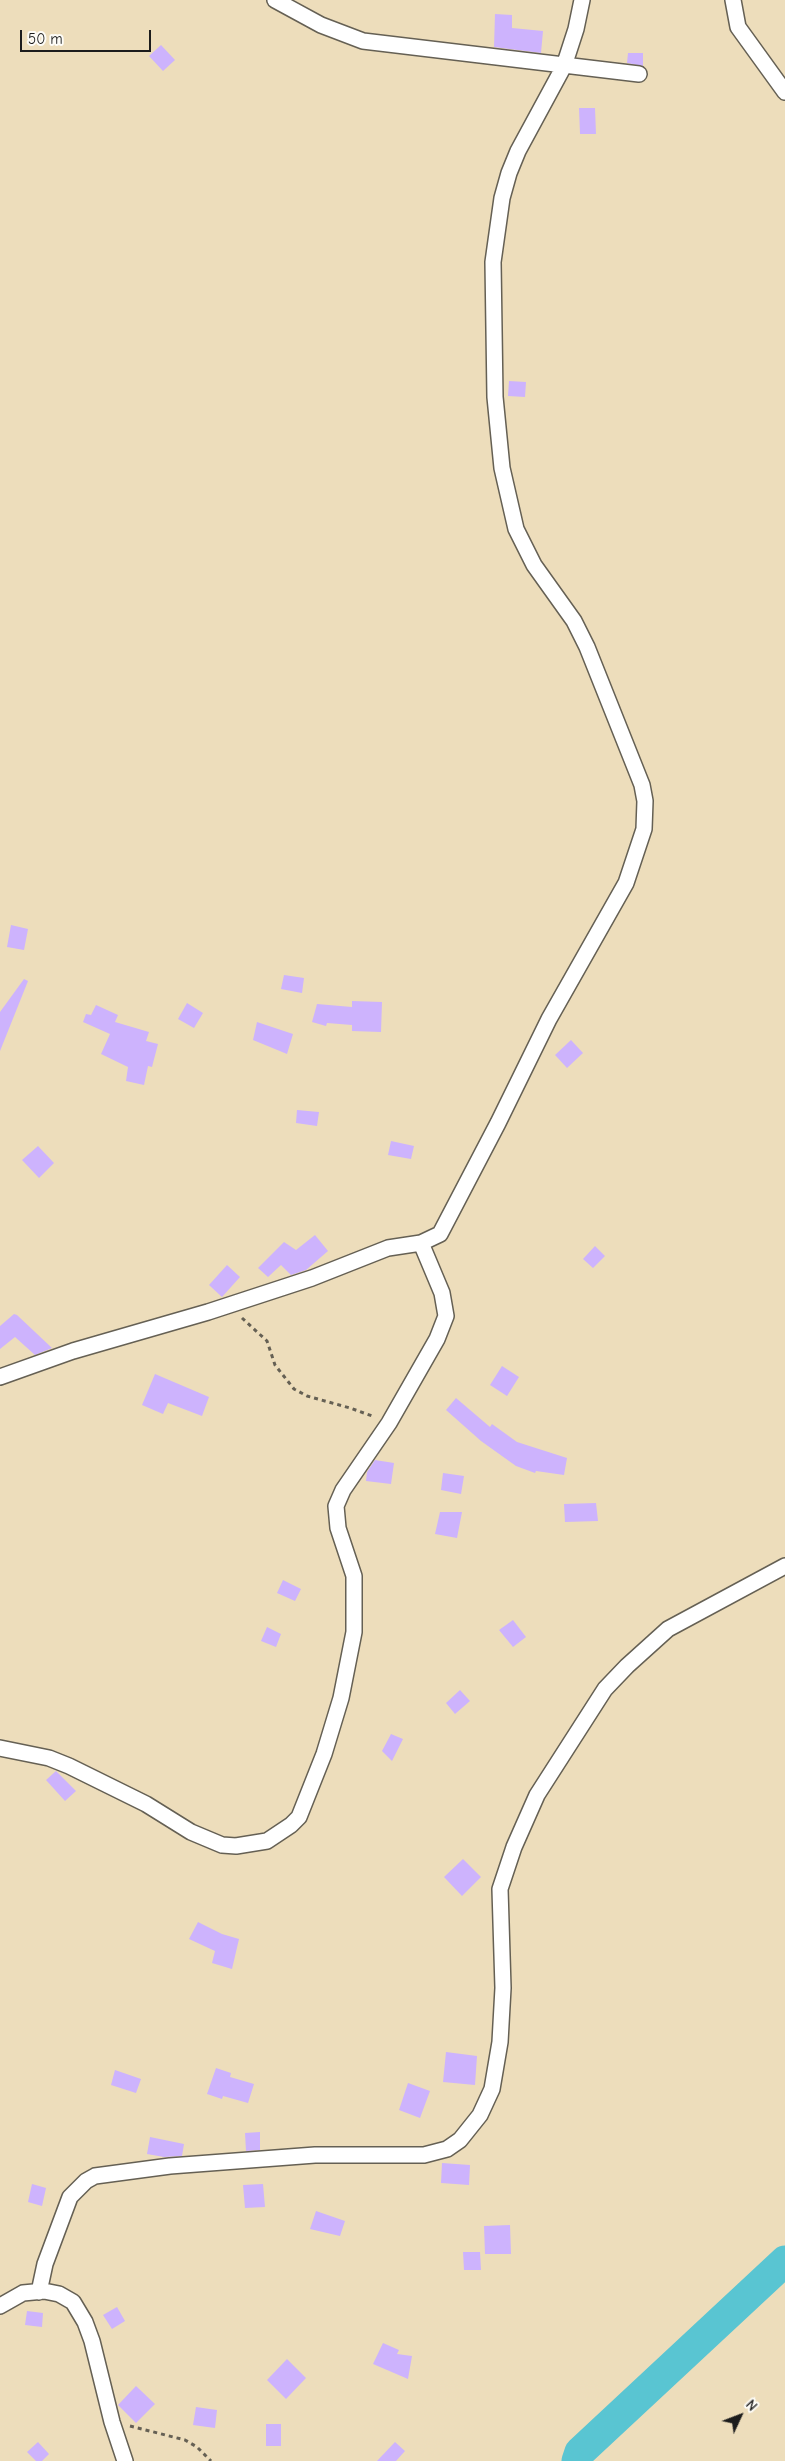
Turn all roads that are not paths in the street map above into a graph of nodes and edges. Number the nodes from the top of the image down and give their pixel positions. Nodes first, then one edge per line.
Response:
1 (275, 0) edge
2 (582, 0) edge
3 (734, 0) edge
4 (564, 66) junction
5 (640, 74) dead end
6 (785, 92) edge
7 (421, 1243) junction
8 (0, 1377) edge
9 (785, 1566) edge
10 (0, 1748) edge
11 (39, 2292) junction
12 (0, 2306) edge
13 (125, 2461) edge

1 - 4 street
2 - 4 street
3 - 6 street
4 - 5 street
4 - 7 street
7 - 8 street
7 - 10 street
9 - 11 street
11 - 12 street
11 - 13 street

